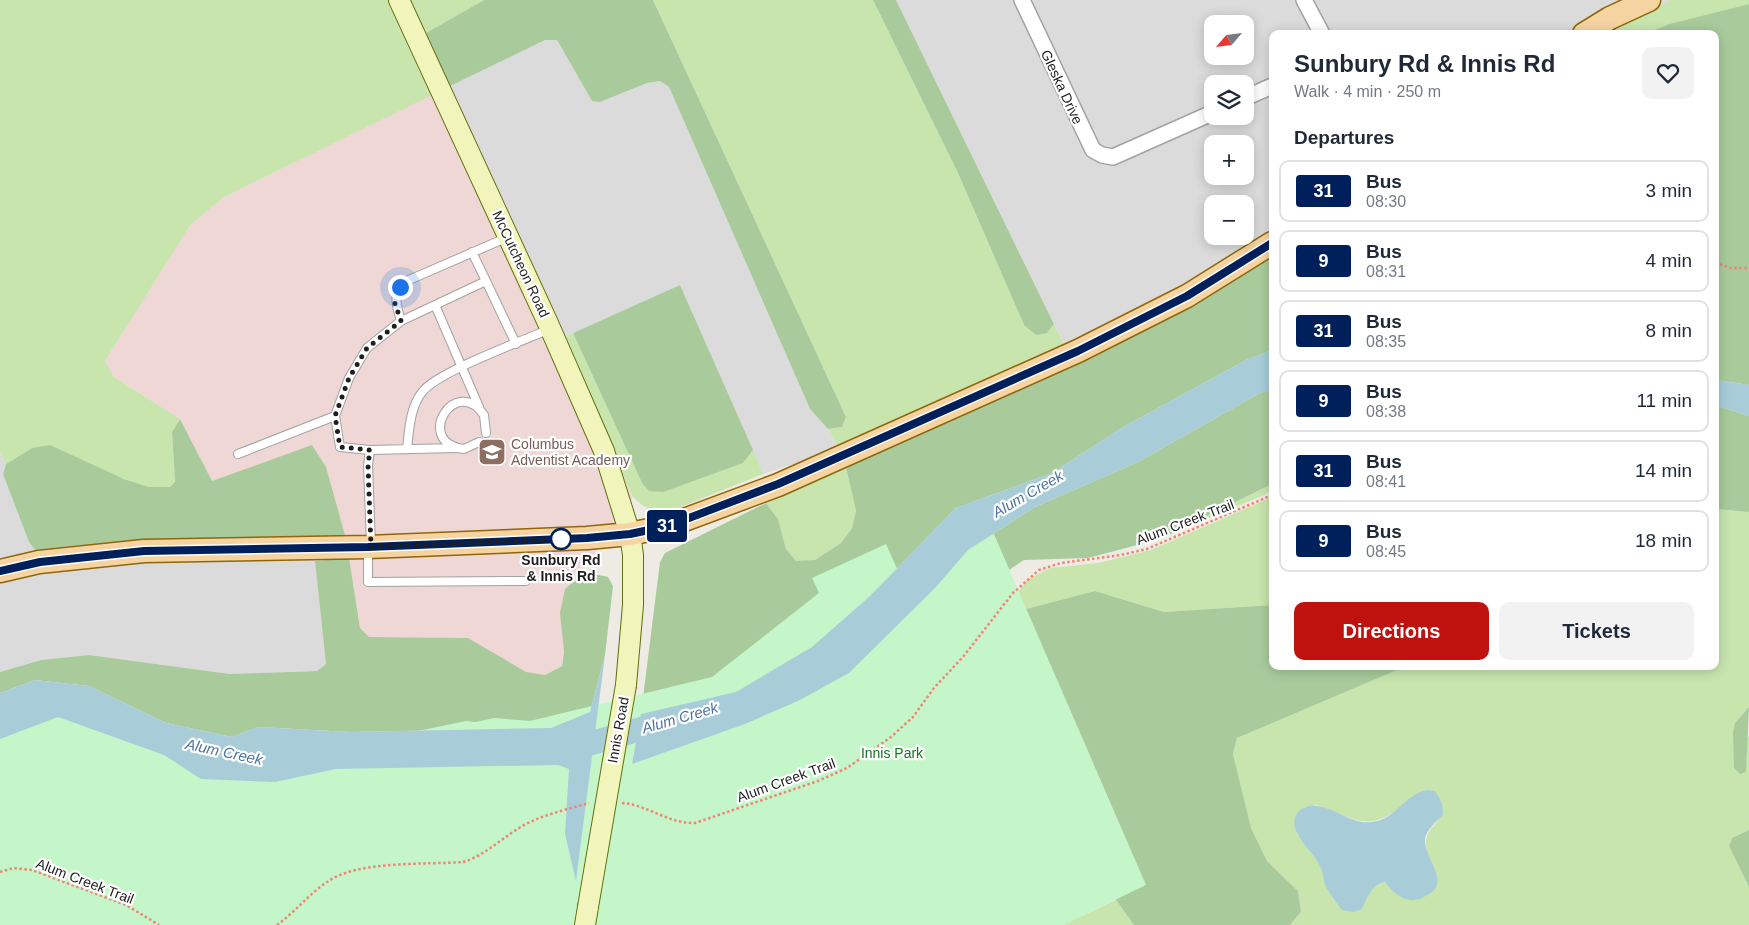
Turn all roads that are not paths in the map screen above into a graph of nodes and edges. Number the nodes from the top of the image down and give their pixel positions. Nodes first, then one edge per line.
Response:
1 (398, 0) edge
2 (1304, 0) edge
3 (1649, 0) edge
4 (1026, 1) edge
5 (1320, 30) edge
6 (1590, 30) edge
7 (1269, 87) edge
8 (1254, 94) edge
9 (1204, 117) edge
10 (508, 237) junction
11 (1269, 245) edge
12 (472, 252) junction
13 (486, 281) junction
14 (435, 305) junction
15 (401, 321) junction
16 (550, 328) junction
17 (516, 344) junction
18 (462, 368) junction
19 (480, 409) junction
20 (335, 416) junction
21 (486, 433) dead end
22 (480, 442) dead end
23 (457, 448) junction
24 (407, 449) junction
25 (370, 450) junction
26 (238, 454) dead end
27 (630, 534) junction
28 (370, 547) junction
29 (0, 571) edge
30 (526, 581) dead end
31 (586, 916) edge

1 - 10 main road, McCutcheon Road
2 - 5 street
3 - 6 main road
4 - 9 street, Gleska Drive
7 - 8 street
10 - 12 lane
10 - 16 main road, McCutcheon Road
11 - 27 main road
12 - 13 lane
12 - 15 lane
13 - 14 lane
13 - 17 lane
14 - 15 lane
14 - 18 lane
15 - 20 lane
16 - 17 lane
16 - 27 main road, McCutcheon Road
17 - 18 lane
18 - 19 lane
18 - 24 lane
19 - 21 lane
19 - 23 lane
20 - 25 lane
20 - 26 lane
22 - 23 lane
23 - 24 lane
24 - 25 lane
25 - 28 lane
27 - 28 main road
27 - 31 main road, Innis Road, bridge
28 - 29 main road
28 - 30 lane

